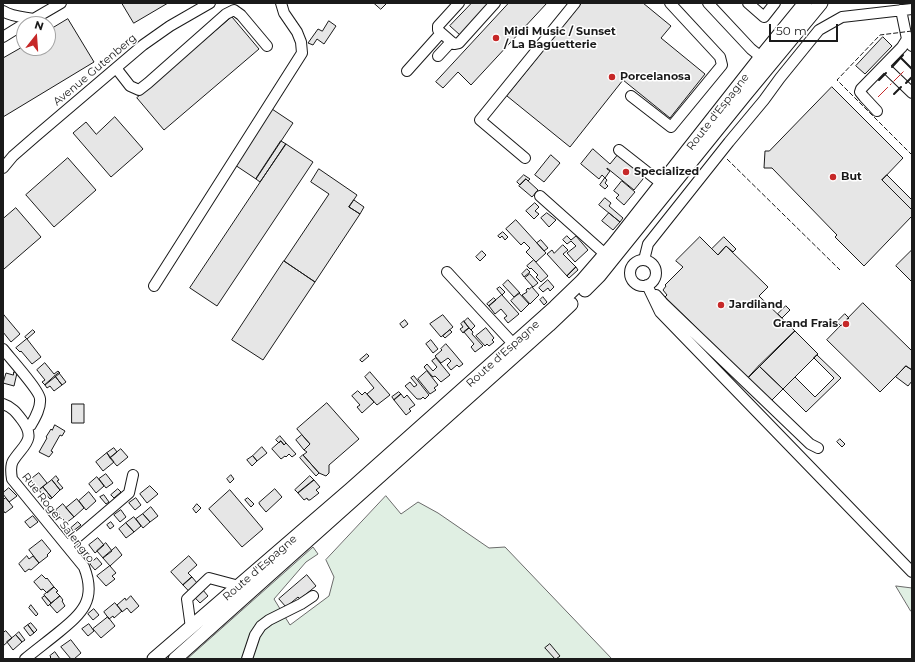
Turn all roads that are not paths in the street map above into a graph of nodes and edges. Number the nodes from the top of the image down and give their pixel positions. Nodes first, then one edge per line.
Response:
1 (61, 3) edge
2 (210, 3) edge
3 (281, 3) edge
4 (459, 3) edge
5 (495, 3) edge
6 (575, 3) edge
7 (670, 3) edge
8 (708, 3) edge
9 (748, 3) edge
10 (775, 3) edge
11 (805, 3) edge
12 (821, 3) edge
13 (912, 9) edge
14 (901, 10) junction
15 (3, 12) edge
16 (16, 16) edge
17 (39, 16) edge
18 (16, 29) edge
19 (441, 33) junction
20 (3, 36) edge
21 (450, 42) junction
22 (910, 42) edge
23 (266, 46) dead end
24 (438, 56) dead end
25 (761, 57) junction
26 (884, 66) junction
27 (116, 68) junction
28 (407, 71) dead end
29 (912, 93) edge
30 (631, 96) dead end
31 (877, 111) dead end
32 (619, 150) dead end
33 (525, 158) dead end
34 (3, 168) edge
35 (662, 183) junction
36 (540, 196) dead end
37 (604, 260) junction
38 (644, 260) junction
39 (447, 272) dead end
40 (647, 285) junction
41 (154, 286) dead end
42 (517, 348) junction
43 (3, 349) edge
44 (3, 404) edge
45 (27, 427) junction
46 (818, 448) dead end
47 (7, 473) edge
48 (133, 475) dead end
49 (67, 546) junction
50 (912, 572) edge
51 (239, 586) junction
52 (313, 596) dead end
53 (191, 628) junction
54 (25, 659) edge
55 (154, 659) edge
56 (174, 659) edge
57 (247, 659) edge

1 - 17 street
2 - 27 street, Avenue Gutenberg
3 - 41 street
4 - 19 street
5 - 21 street
6 - 33 street
7 - 30 street
8 - 25 street
9 - 10 street
11 - 25 main road, Route d'Espagne
12 - 37 main road, Route d'Espagne
13 - 14 street
14 - 22 street
14 - 38 street
15 - 16 street
18 - 20 street
19 - 21 street
19 - 28 street
21 - 24 street
22 - 26 street
23 - 27 street
25 - 35 main road, Route d'Espagne
26 - 29 street
26 - 31 street
27 - 34 street, Avenue Gutenberg
32 - 35 street
35 - 37 main road, Route d'Espagne
36 - 37 street
37 - 42 main road, Route d'Espagne
38 - 40 street
38 - 40 street
39 - 42 street
40 - 46 street
40 - 50 street
42 - 51 main road, Route d'Espagne
42 - 56 main road, Route d'Espagne
43 - 45 street
44 - 45 street
45 - 47 street, Rue Roger Salengro
47 - 49 street, Rue Roger Salengro
48 - 49 street
49 - 54 street, Rue Roger Salengro
51 - 53 main road, Route d'Espagne
51 - 53 street
52 - 57 street
53 - 55 main road, Route d'Espagne

